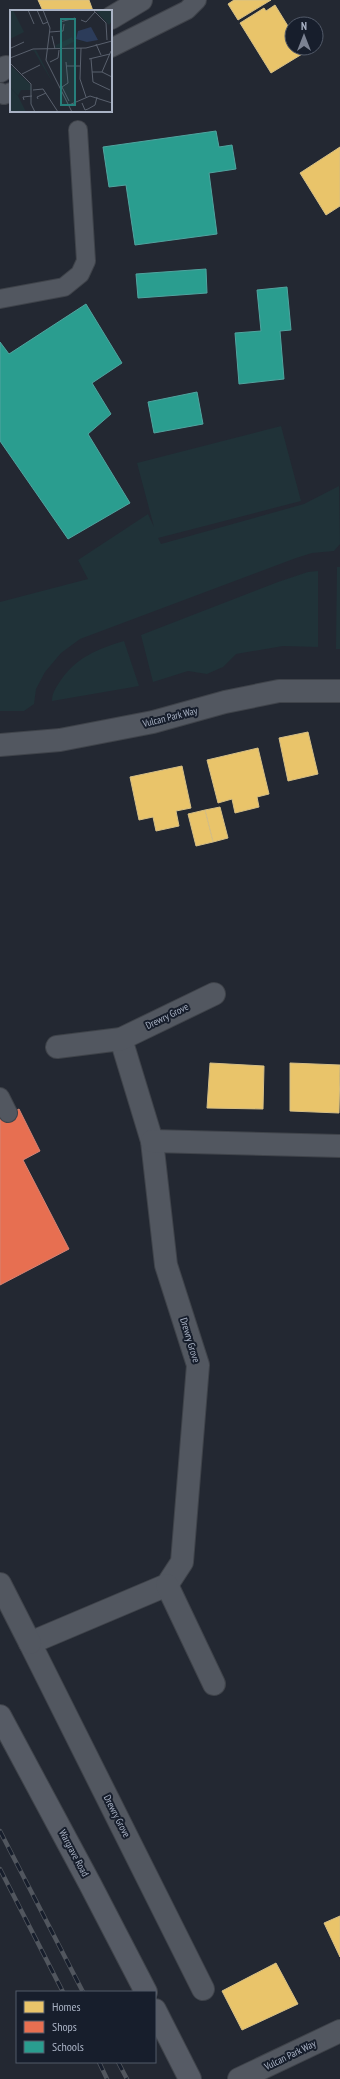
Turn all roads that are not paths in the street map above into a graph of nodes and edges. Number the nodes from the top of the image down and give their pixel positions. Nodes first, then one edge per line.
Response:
1 (141, 0) edge
2 (197, 0) edge
3 (112, 17) edge
4 (112, 48) edge
5 (0, 92) edge
6 (10, 92) edge
7 (78, 130) dead end
8 (0, 299) edge
9 (340, 690) edge
10 (0, 745) edge
11 (214, 994) dead end
12 (122, 1039) junction
13 (56, 1047) dead end
14 (152, 1141) junction
15 (340, 1146) edge
16 (0, 1584) edge
17 (167, 1585) junction
18 (30, 1643) junction
19 (214, 1684) dead end
20 (0, 1716) edge
21 (203, 1989) dead end
22 (145, 1991) edge
23 (156, 2012) edge
24 (340, 2031) edge
25 (190, 2079) edge
26 (240, 2079) edge

1 - 3 street
2 - 4 lane
5 - 6 lane
7 - 8 lane
9 - 10 street, Vulcan Park Way
11 - 12 street, Drewry Grove
12 - 13 street, Drewry Grove
12 - 14 street, Drewry Grove
14 - 15 street
14 - 17 street, Drewry Grove
16 - 18 street, Drewry Grove
17 - 18 street
17 - 19 street
18 - 21 street, Drewry Grove
20 - 22 street, Wargrave Road
23 - 25 street
24 - 26 street, Vulcan Park Way

